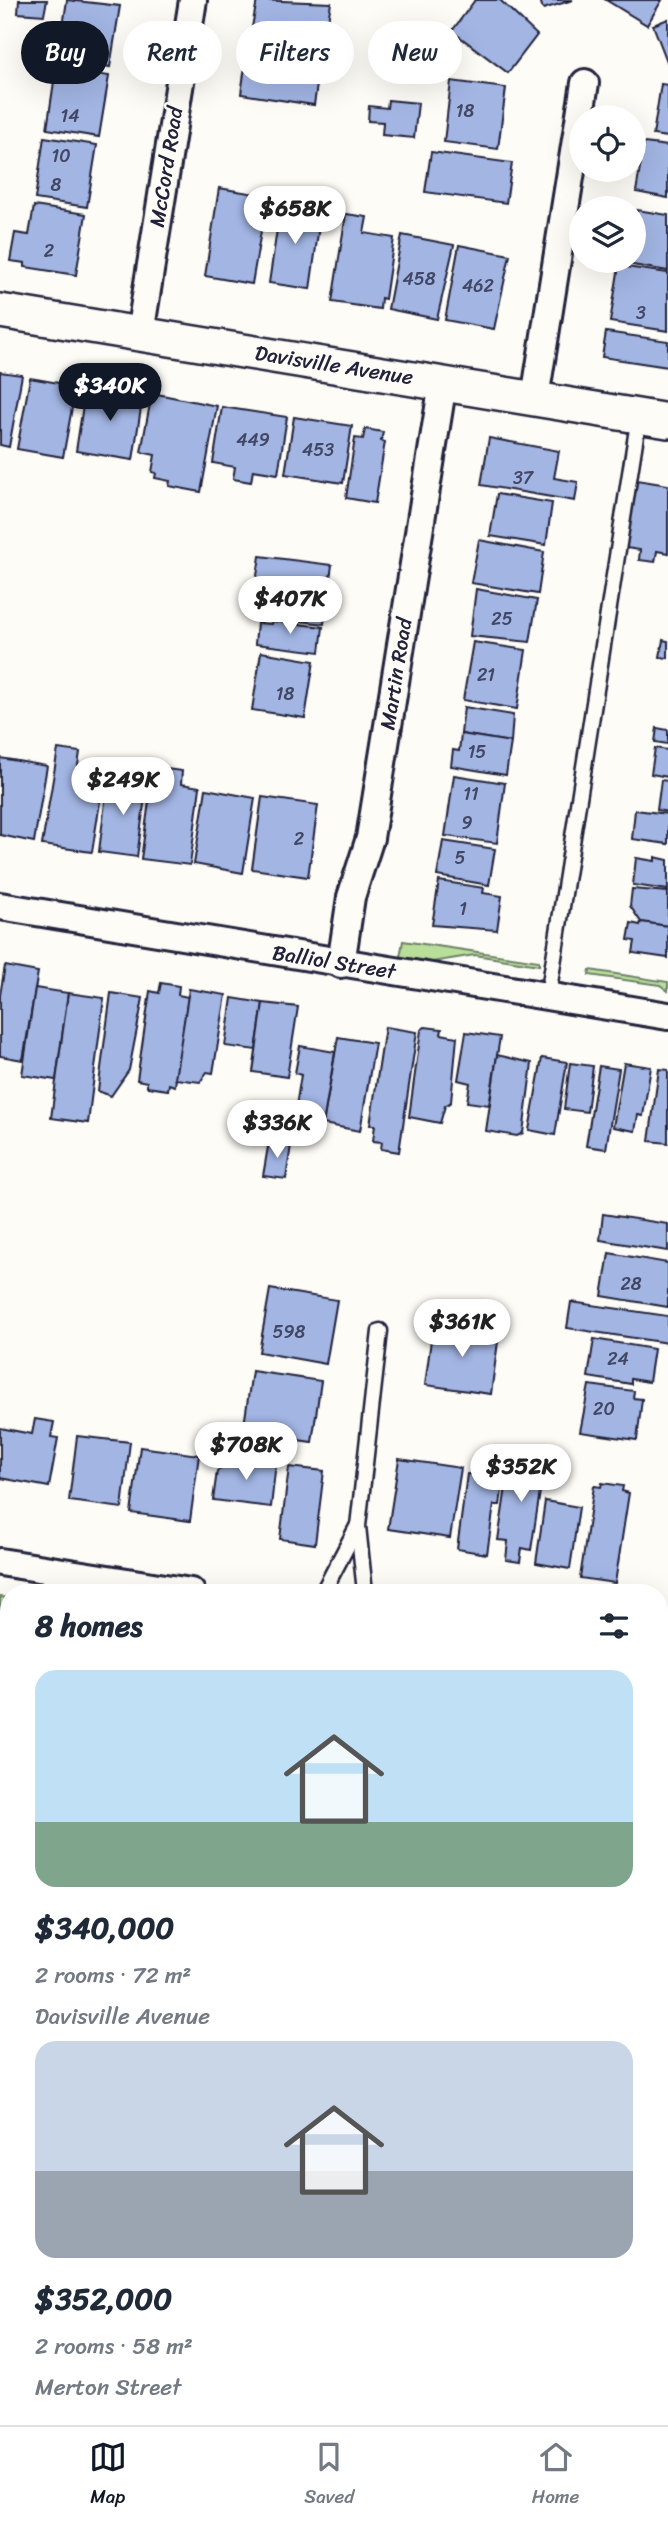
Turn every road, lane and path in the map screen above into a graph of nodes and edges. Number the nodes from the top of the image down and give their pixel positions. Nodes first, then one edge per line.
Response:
1 (193, 0) edge
2 (584, 83) dead end
3 (0, 311) edge
4 (139, 334) junction
5 (443, 383) junction
6 (535, 398) junction
7 (653, 419) edge
8 (0, 906) edge
9 (341, 964) junction
10 (548, 996) junction
11 (668, 1016) edge
12 (380, 1331) dead end
13 (358, 1526) junction
14 (0, 1562) edge
15 (140, 1584) edge
16 (327, 1584) edge
17 (364, 1584) edge

1 - 4 street, McCord Road
2 - 6 street
3 - 4 street, Davisville Avenue
4 - 5 street, Davisville Avenue
5 - 6 street, Davisville Avenue
5 - 9 street, Martin Road
6 - 7 street, Davisville Avenue
7 - 10 lane
8 - 9 street, Balliol Street
9 - 10 street, Balliol Street
10 - 11 street, Balliol Street
12 - 13 lane
13 - 16 lane
13 - 17 lane
14 - 15 street

